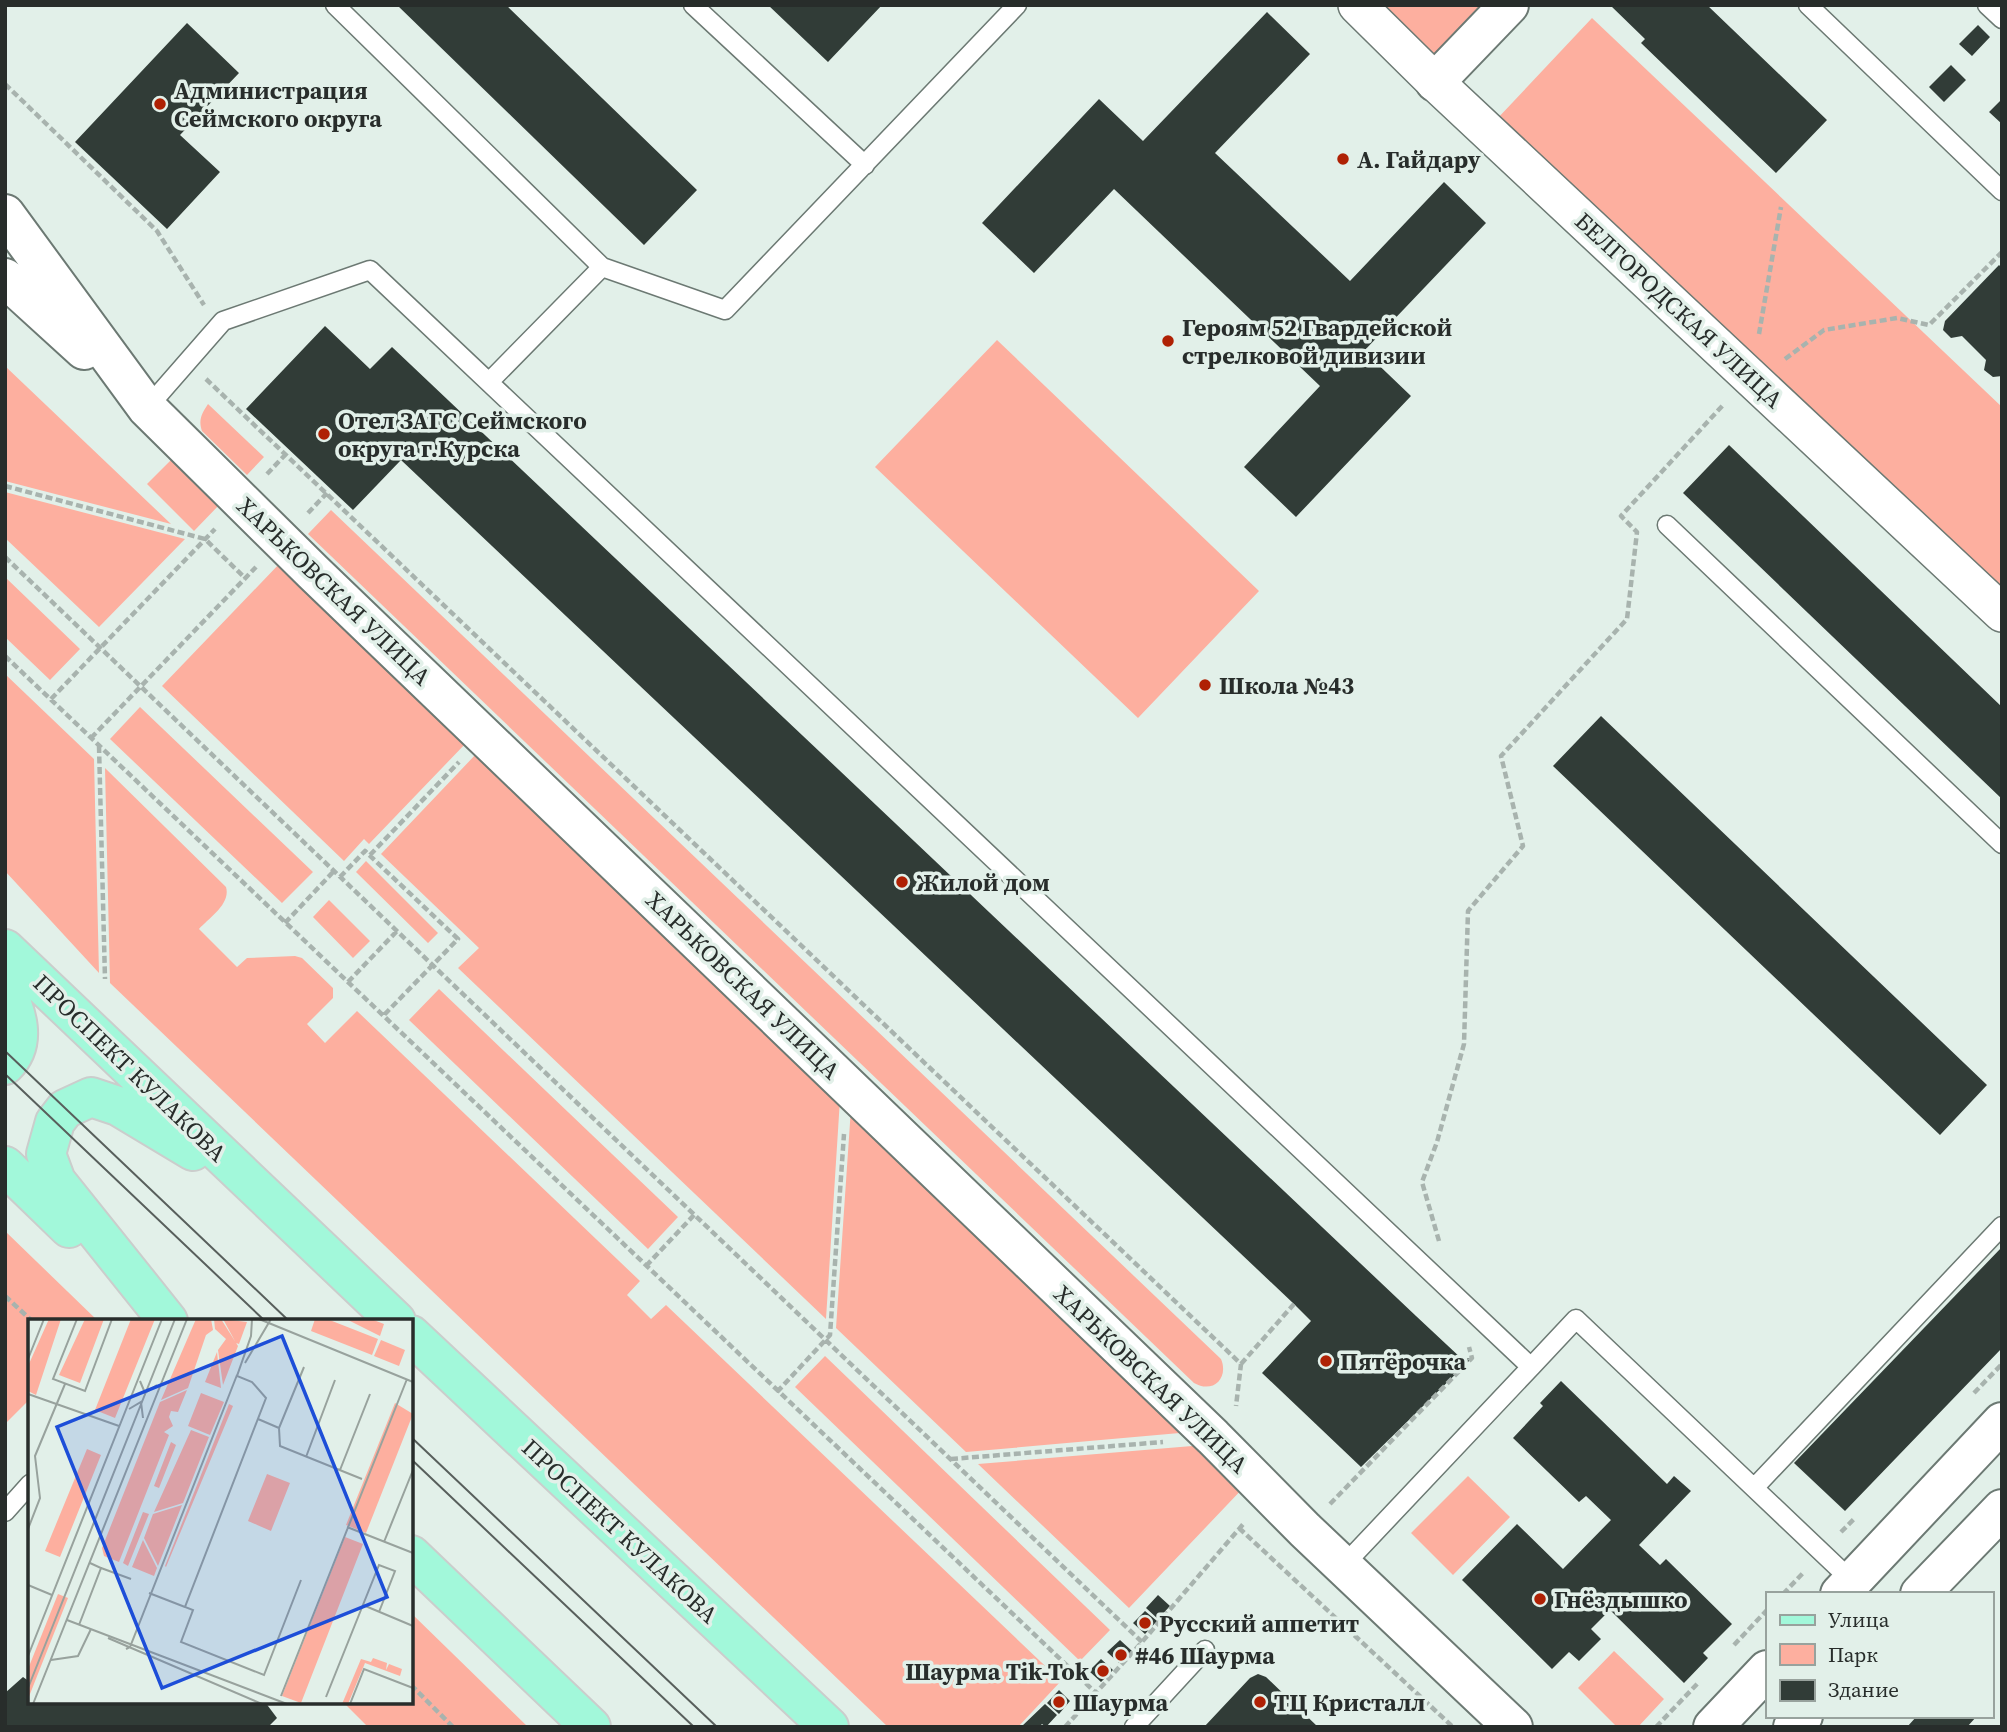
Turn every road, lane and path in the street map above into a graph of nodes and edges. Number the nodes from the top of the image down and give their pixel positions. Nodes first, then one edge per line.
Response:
1 (335, 5) edge
2 (693, 5) edge
3 (1017, 5) edge
4 (1357, 5) edge
5 (1509, 5) edge
6 (1808, 5) edge
7 (1987, 5) edge
8 (2002, 19) edge
9 (1435, 82) junction
10 (5, 84) edge
11 (865, 164) junction
12 (2000, 185) edge
13 (1781, 207) dead end
14 (5, 214) edge
15 (2002, 252) edge
16 (602, 267) junction
17 (5, 278) edge
18 (223, 321) junction
19 (187, 362) junction
20 (1749, 376) junction
21 (489, 382) junction
22 (147, 408) junction
23 (286, 454) junction
24 (5, 486) edge
25 (327, 493) junction
26 (241, 501) junction
27 (1667, 525) dead end
28 (205, 539) junction
29 (281, 541) junction
30 (5, 557) edge
31 (245, 578) junction
32 (2002, 613) edge
33 (100, 648) junction
34 (5, 656) edge
35 (141, 687) junction
36 (51, 699) junction
37 (484, 736) junction
38 (91, 738) junction
39 (99, 745) junction
40 (2002, 844) edge
41 (370, 855) junction
42 (334, 871) junction
43 (341, 877) junction
44 (285, 923) junction
45 (397, 931) junction
46 (5, 949) edge
47 (433, 965) junction
48 (105, 979) dead end
49 (348, 982) junction
50 (5, 986) edge
51 (383, 1016) junction
52 (5, 1065) edge
53 (847, 1085) junction
54 (5, 1166) edge
55 (254, 1188) junction
56 (695, 1214) junction
57 (2002, 1226) edge
58 (646, 1266) junction
59 (1454, 1294) junction
60 (5, 1296) edge
61 (1294, 1304) dead end
62 (30, 1319) edge
63 (164, 1319) edge
64 (164, 1319) edge
65 (394, 1319) edge
66 (413, 1337) edge
67 (826, 1340) junction
68 (1241, 1364) junction
69 (1531, 1367) junction
70 (777, 1392) junction
71 (2002, 1422) edge
72 (1213, 1437) junction
73 (951, 1459) junction
74 (28, 1487) edge
75 (1754, 1488) junction
76 (1269, 1496) junction
77 (2002, 1509) edge
78 (5, 1512) edge
79 (1239, 1528) junction
80 (1305, 1530) junction
81 (413, 1557) edge
82 (1343, 1566) junction
83 (1846, 1587) edge
84 (1922, 1592) edge
85 (1142, 1642) junction
86 (1205, 1650) dead end
87 (1766, 1671) edge
88 (413, 1687) edge
89 (1096, 1693) junction
90 (453, 1727) edge
91 (591, 1727) edge
92 (829, 1727) edge
93 (1065, 1727) edge
94 (1134, 1727) edge
95 (1453, 1727) edge
96 (1513, 1727) edge
97 (1713, 1727) edge

1 - 16 lane
2 - 11 lane
3 - 11 lane
4 - 9 street, БЕЛГОРОДСКАЯ УЛИЦА
5 - 9 street
6 - 12 lane
7 - 8 lane
9 - 20 street, БЕЛГОРОДСКАЯ УЛИЦА
10 - 18 path
11 - 16 lane
13 - 20 path
14 - 22 street, ХАРЬКОВСКАЯ УЛИЦА
15 - 20 path
16 - 21 lane
17 - 22 street
18 - 19 lane
18 - 21 lane
19 - 22 lane
19 - 23 path
20 - 32 street, БЕЛГОРОДСКАЯ УЛИЦА
20 - 59 path
21 - 59 lane
22 - 26 street, ХАРЬКОВСКАЯ УЛИЦА
23 - 25 path
23 - 26 path
24 - 28 path
25 - 29 path
25 - 68 path
26 - 28 path
26 - 29 street, ХАРЬКОВСКАЯ УЛИЦА
27 - 40 lane
28 - 31 path
28 - 33 path
29 - 31 path
29 - 37 street, ХАРЬКОВСКАЯ УЛИЦА
30 - 33 path
31 - 35 path
33 - 35 path
33 - 36 path
34 - 36 path
35 - 38 path
35 - 42 path
36 - 38 path
37 - 41 path
37 - 53 street, ХАРЬКОВСКАЯ УЛИЦА
38 - 39 path
39 - 44 path
39 - 48 path
41 - 43 path
41 - 47 path
42 - 43 path
42 - 44 path
43 - 45 path
44 - 49 path
45 - 47 path
45 - 49 path
46 - 55 main road, ПРОСПЕКТ КУЛАКОВА
47 - 51 path
47 - 56 path
49 - 51 path
50 - 52 main road
51 - 58 path
53 - 67 path
53 - 72 street, ХАРЬКОВСКАЯ УЛИЦА
54 - 64 main road, ПРОСПЕКТ КУЛАКОВА
55 - 63 main road, ПРОСПЕКТ КУЛАКОВА
55 - 65 main road, ПРОСПЕКТ КУЛАКОВА
56 - 58 path
56 - 67 path
57 - 75 lane
58 - 70 path
59 - 69 lane
59 - 80 path
60 - 62 path
61 - 68 path
66 - 92 main road, ПРОСПЕКТ КУЛАКОВА
67 - 70 path
67 - 73 path
68 - 72 path
69 - 75 lane
69 - 82 lane
70 - 89 path
71 - 83 street
72 - 73 path
72 - 76 street, ХАРЬКОВСКАЯ УЛИЦА
73 - 85 path
74 - 78 lane
75 - 83 lane
76 - 79 path
76 - 80 street, ХАРЬКОВСКАЯ УЛИЦА
77 - 84 street
79 - 85 path
79 - 95 path
80 - 82 street, ХАРЬКОВСКАЯ УЛИЦА
81 - 91 main road
82 - 96 street, ХАРЬКОВСКАЯ УЛИЦА
85 - 89 path
86 - 94 lane
87 - 97 street
88 - 90 path
89 - 93 path

